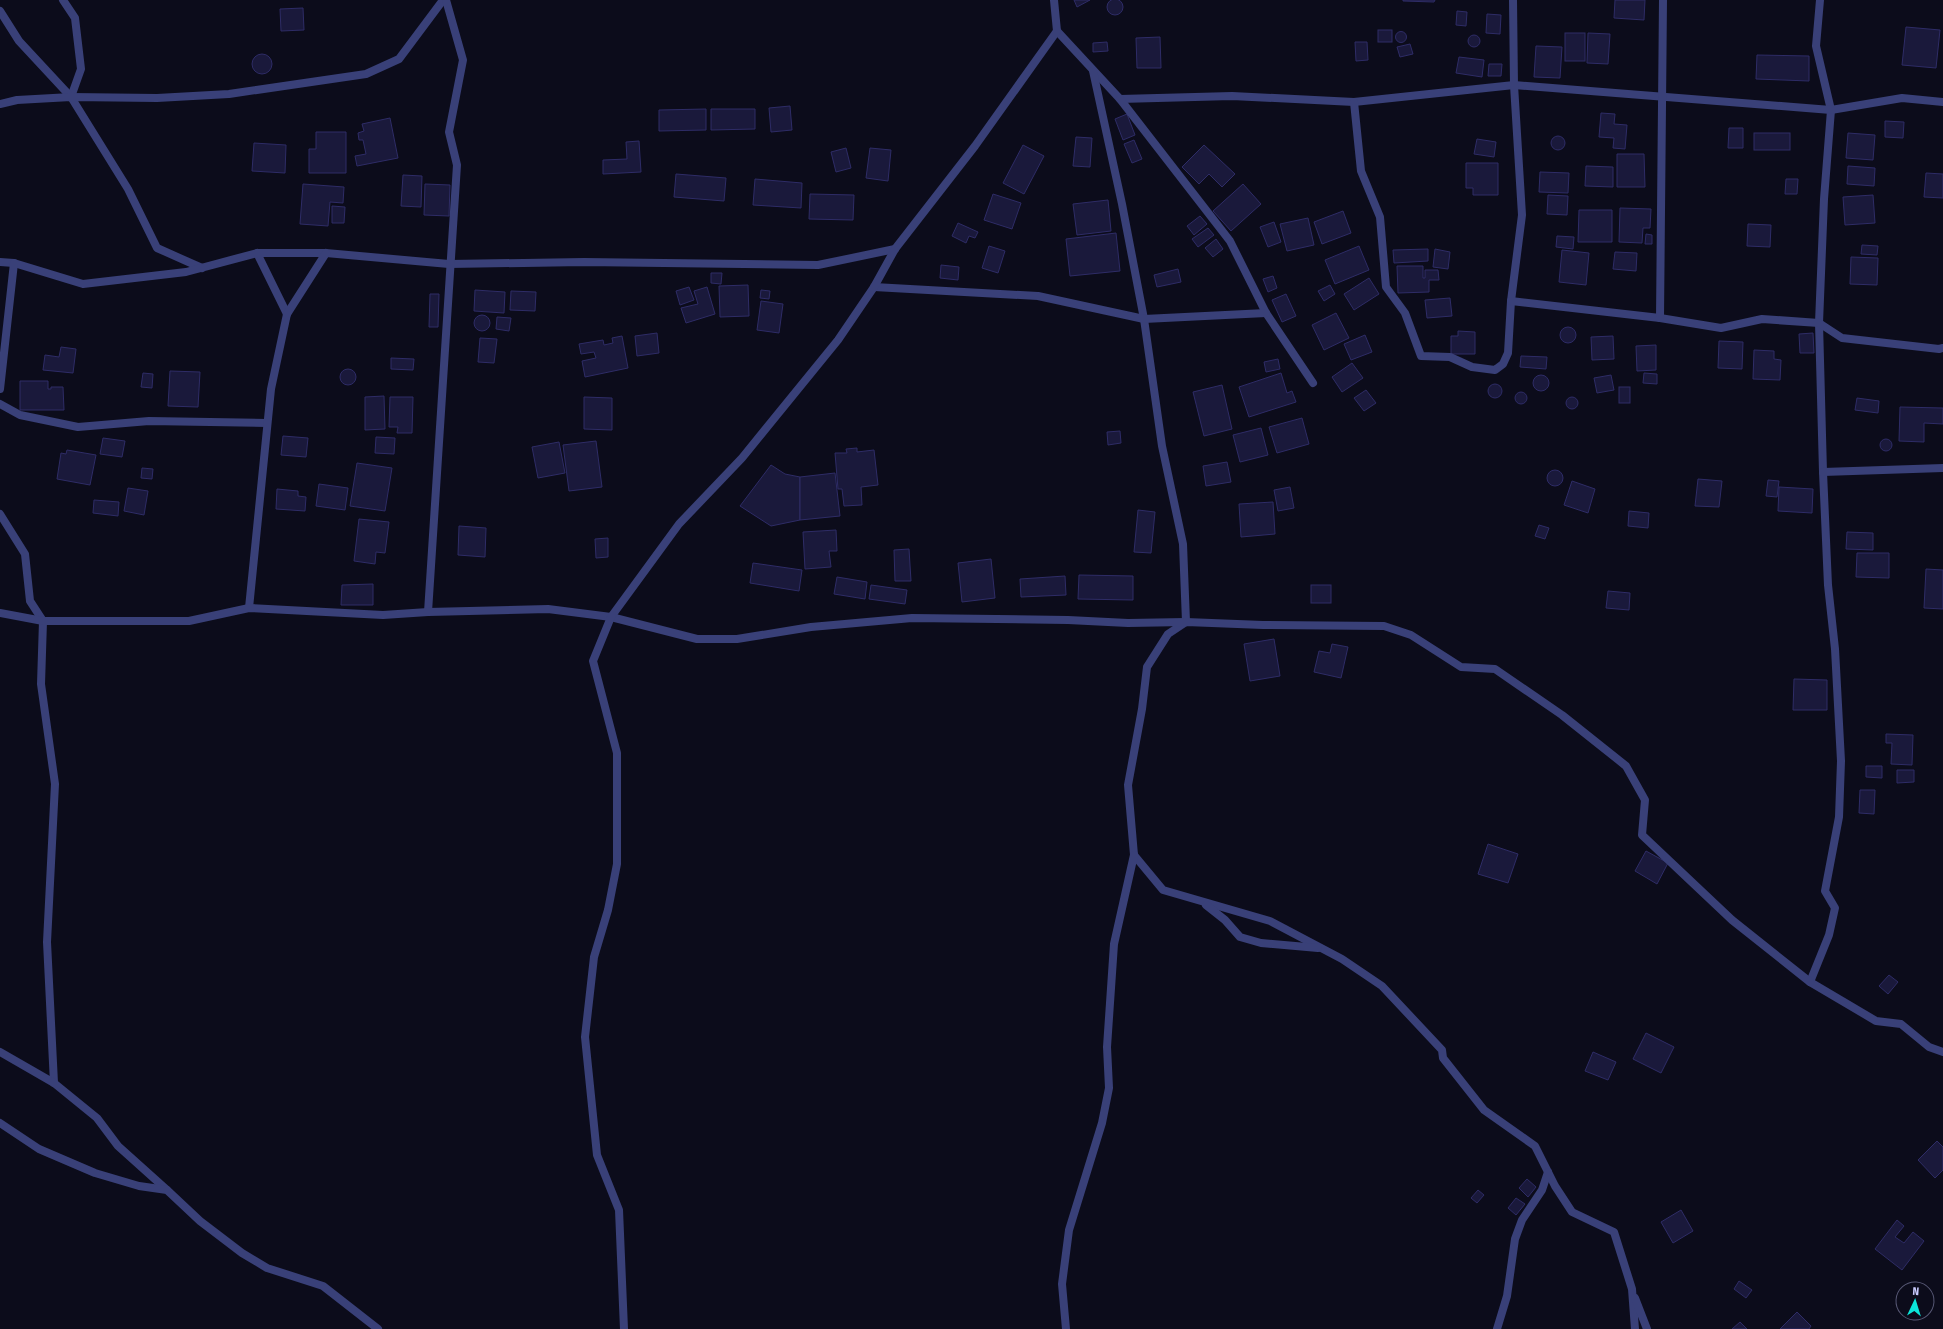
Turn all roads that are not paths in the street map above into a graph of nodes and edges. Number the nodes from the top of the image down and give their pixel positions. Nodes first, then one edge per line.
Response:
1 (63, 0) edge
2 (445, 0) edge
3 (1054, 0) edge
4 (1513, 0) edge
5 (1663, 0) edge
6 (1820, 0) edge
7 (0, 11) edge
8 (1057, 31) junction
9 (1093, 70) junction
10 (1514, 85) junction
11 (1662, 96) junction
12 (71, 97) junction
13 (1120, 100) junction
14 (1354, 102) junction
15 (1943, 102) edge
16 (0, 104) edge
17 (1830, 110) junction
18 (895, 249) junction
19 (257, 253) junction
20 (326, 253) junction
21 (0, 262) edge
22 (14, 263) junction
23 (449, 264) junction
24 (202, 268) junction
25 (874, 287) junction
26 (1511, 301) junction
27 (1266, 313) junction
28 (287, 314) junction
29 (1660, 318) junction
30 (1144, 319) junction
31 (1819, 323) junction
32 (1943, 348) edge
33 (1314, 383) dead end
34 (0, 389) edge
35 (0, 404) edge
36 (267, 423) junction
37 (1943, 468) edge
38 (1823, 472) junction
39 (0, 514) edge
40 (249, 608) junction
41 (428, 612) junction
42 (0, 613) edge
43 (611, 617) junction
44 (43, 621) junction
45 (1186, 622) junction
46 (1134, 854) junction
47 (1202, 902) junction
48 (1322, 949) junction
49 (1810, 982) junction
50 (0, 1052) edge
51 (1943, 1052) edge
52 (54, 1083) junction
53 (0, 1123) edge
54 (1548, 1172) junction
55 (167, 1190) junction
56 (1632, 1289) junction
57 (378, 1329) edge
58 (624, 1329) edge
59 (1066, 1329) edge
60 (1497, 1329) edge
61 (1635, 1329) edge
62 (1647, 1329) edge

1 - 12 street
2 - 12 street
2 - 23 street
3 - 8 street
4 - 10 street
5 - 11 street
6 - 17 street
7 - 12 street
8 - 9 street
8 - 18 street
9 - 13 street
9 - 30 street
10 - 11 street
10 - 14 street
10 - 26 street
11 - 17 street
11 - 29 street
12 - 16 street
12 - 24 street
13 - 14 street
13 - 27 street
14 - 26 street
15 - 17 street
17 - 31 street
18 - 23 street
18 - 25 street
19 - 20 street
19 - 24 street
19 - 28 street
20 - 23 street
20 - 28 street
21 - 22 street
22 - 24 street
22 - 34 street
23 - 41 street
25 - 30 street
25 - 43 street
26 - 29 street
27 - 30 street
27 - 33 street
28 - 36 street
29 - 31 street
30 - 45 street
31 - 32 street
31 - 38 street
35 - 36 street
36 - 40 street
37 - 38 street
38 - 49 street
39 - 44 street
40 - 41 street
40 - 44 street
41 - 43 street
42 - 44 street
43 - 45 street
43 - 58 street
44 - 52 street
45 - 46 street
45 - 49 street
46 - 47 street
46 - 59 street
47 - 48 street
47 - 48 street
48 - 54 street
49 - 51 street
50 - 52 street
52 - 55 street
53 - 55 street
54 - 56 street
54 - 60 street
55 - 57 street
56 - 61 street
56 - 62 street

